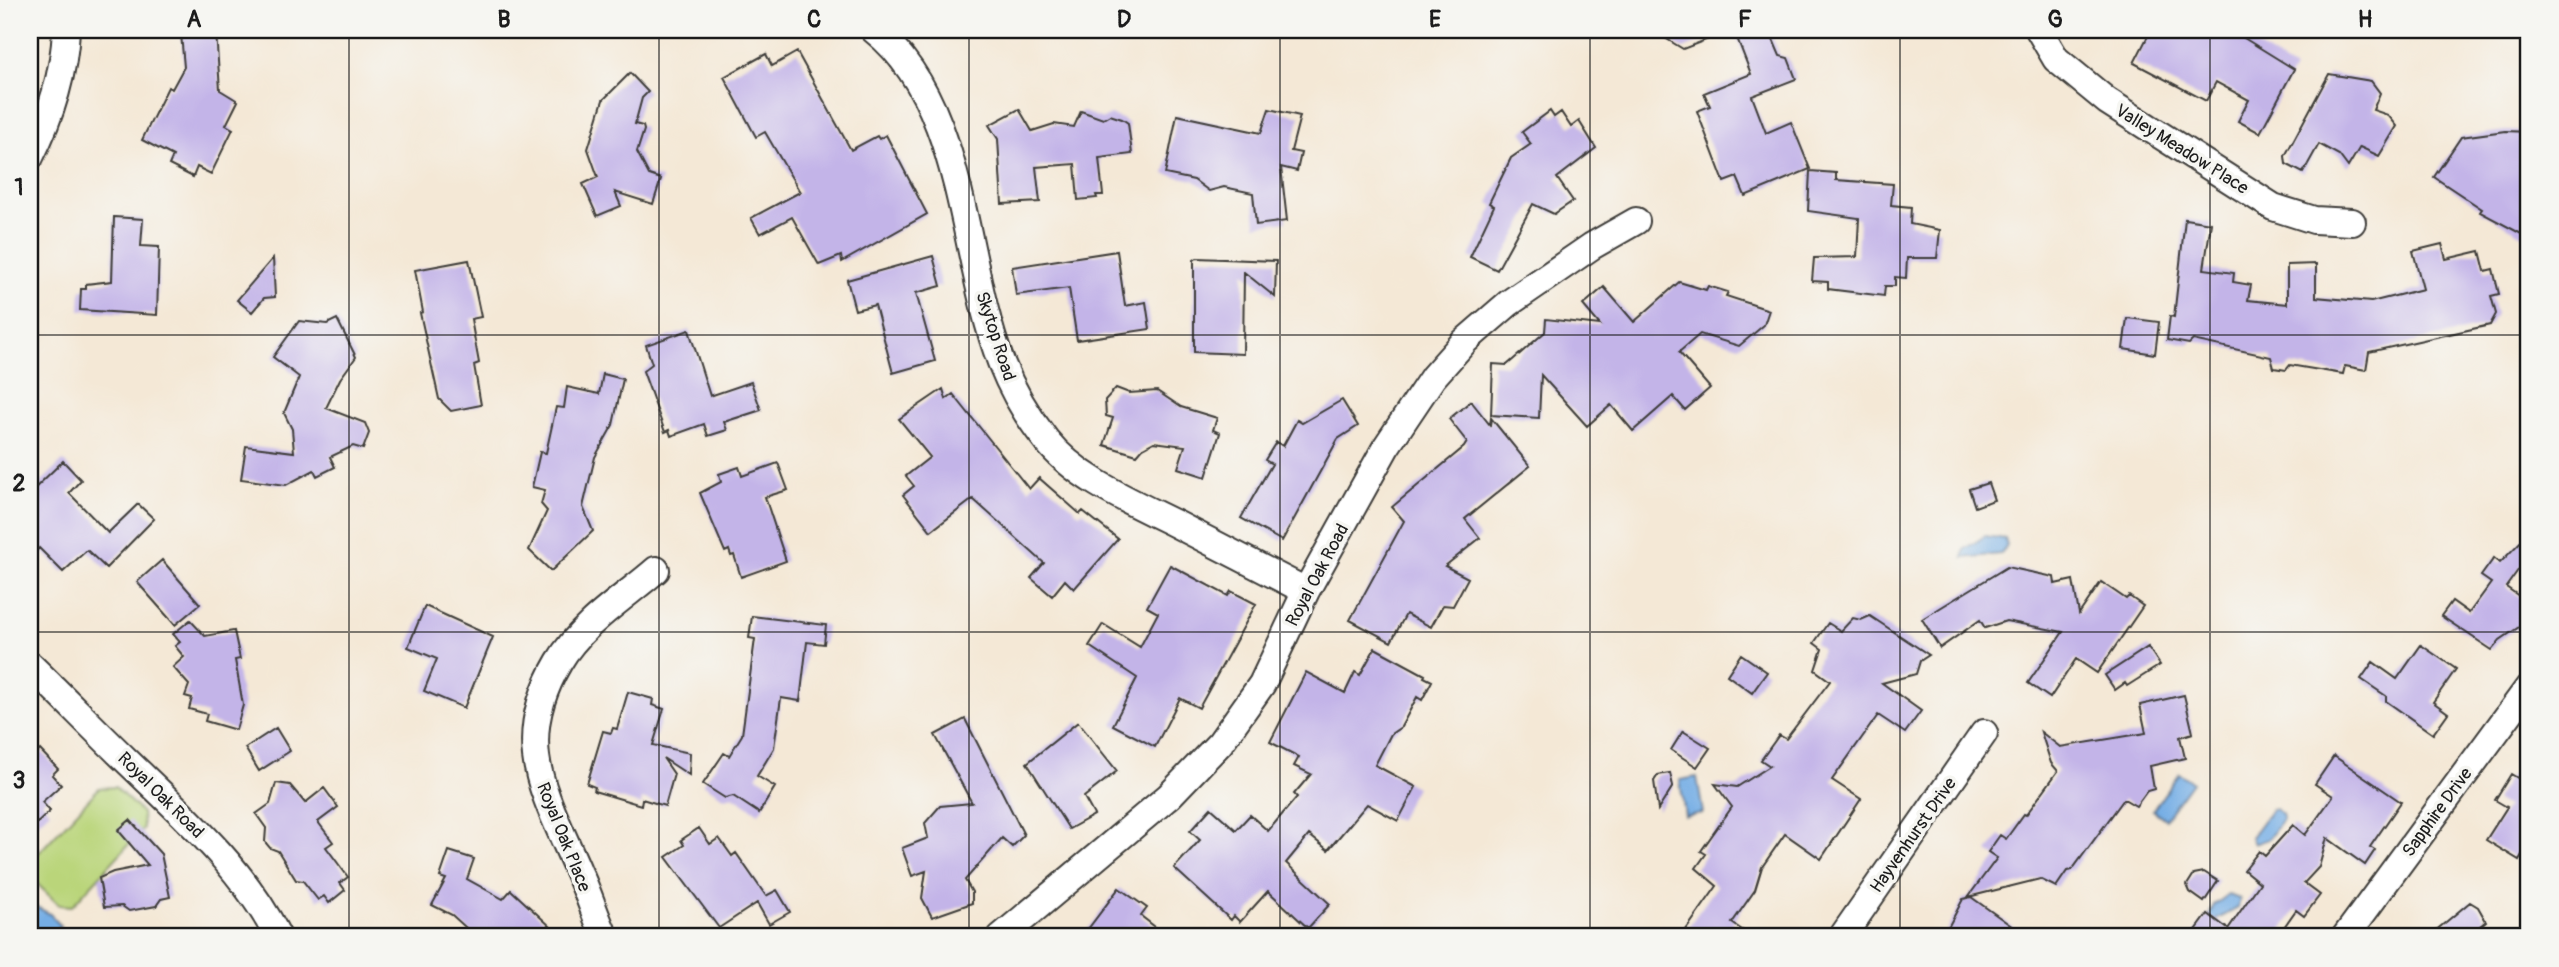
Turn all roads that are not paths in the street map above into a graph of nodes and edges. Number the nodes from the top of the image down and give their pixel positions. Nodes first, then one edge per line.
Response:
1 (66, 30) edge
2 (874, 30) edge
3 (2039, 30) edge
4 (30, 157) edge
5 (1636, 221) dead end
6 (2352, 222) dead end
7 (656, 570) dead end
8 (1306, 591) junction
9 (30, 665) edge
10 (2529, 687) edge
11 (1984, 733) dead end
12 (278, 937) edge
13 (605, 937) edge
14 (1001, 937) edge
15 (1842, 937) edge
16 (2345, 937) edge

1 - 4 street
2 - 8 street, Skytop Road
3 - 6 street, Valley Meadow Place
5 - 8 street, Royal Oak Road
7 - 13 street, Royal Oak Place
8 - 14 street, Royal Oak Road
9 - 12 street, Royal Oak Road
10 - 16 street, Sapphire Drive
11 - 15 street, Hayvenhurst Drive

